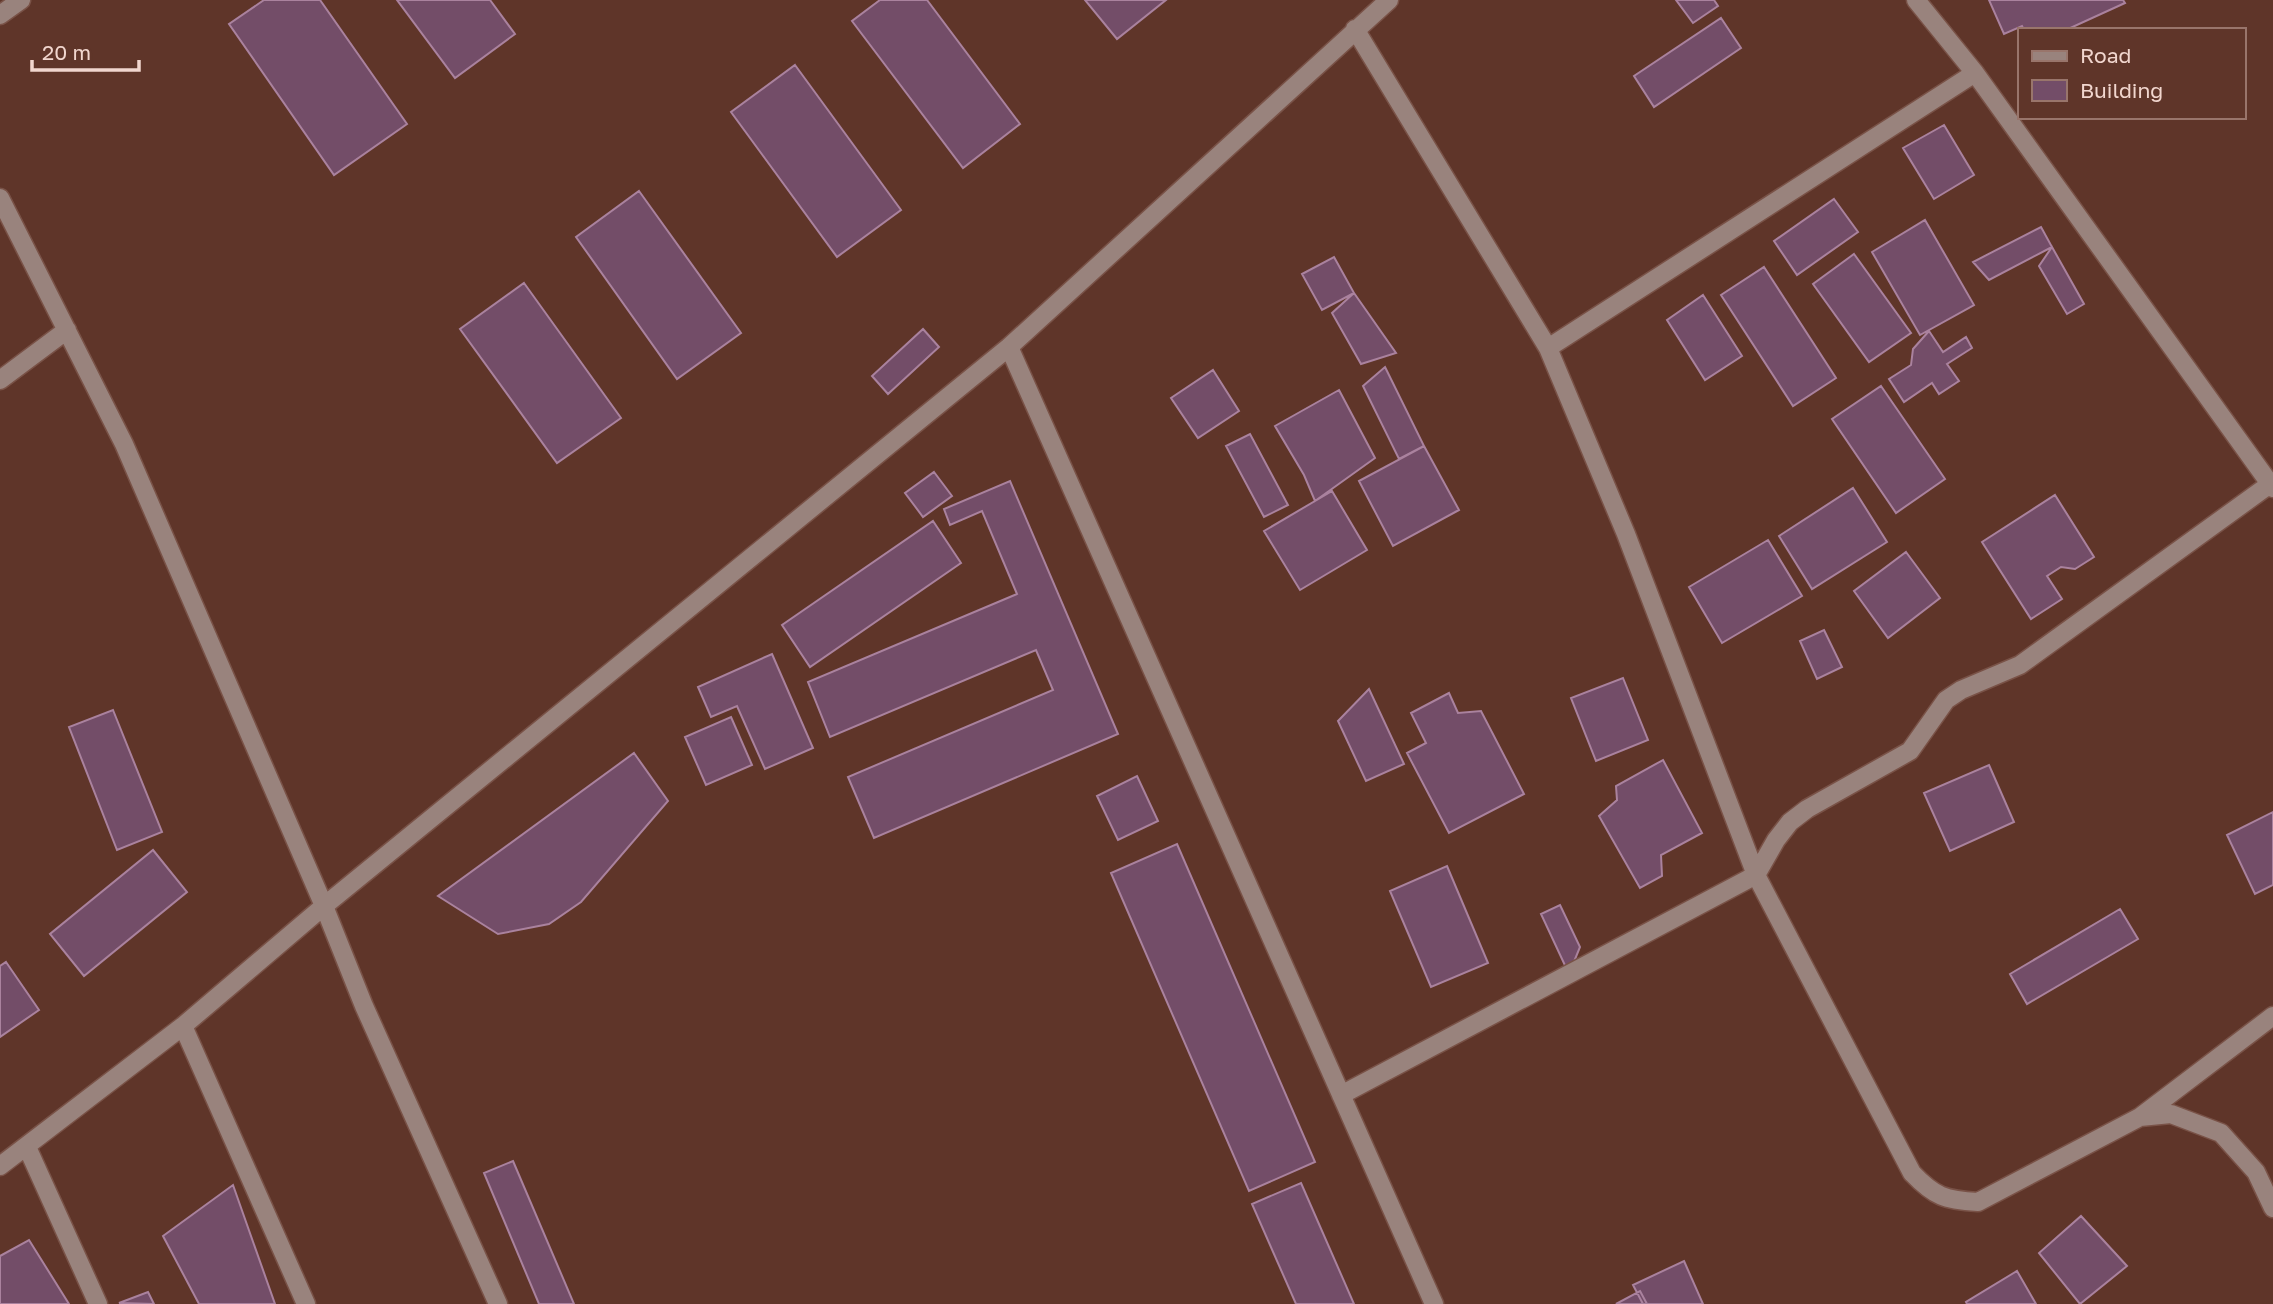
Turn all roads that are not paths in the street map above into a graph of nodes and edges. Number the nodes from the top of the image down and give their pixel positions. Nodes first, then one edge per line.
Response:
1 (21, 0) edge
2 (1389, 0) edge
3 (1916, 0) edge
4 (0, 15) edge
5 (1355, 29) junction
6 (1975, 73) junction
7 (0, 198) edge
8 (67, 330) junction
9 (1009, 347) junction
10 (1548, 348) junction
11 (0, 380) edge
12 (2272, 485) edge
13 (1756, 875) junction
14 (324, 906) junction
15 (2273, 1016) edge
16 (183, 1026) junction
17 (1341, 1094) junction
18 (2140, 1117) junction
19 (27, 1147) junction
20 (0, 1166) edge
21 (2273, 1208) edge
22 (99, 1304) edge
23 (306, 1304) edge
24 (498, 1304) edge
25 (1434, 1304) edge

1 - 4 street
2 - 5 street
3 - 6 street
5 - 9 street
5 - 10 street
6 - 10 street
6 - 12 street
7 - 8 street
8 - 11 street
8 - 14 street
9 - 14 street
9 - 17 street
10 - 13 street
12 - 13 street
13 - 17 street
13 - 18 street
14 - 16 street
14 - 24 street
15 - 18 street
16 - 19 street
16 - 23 street
17 - 25 street
18 - 21 street
19 - 20 street
19 - 22 street

